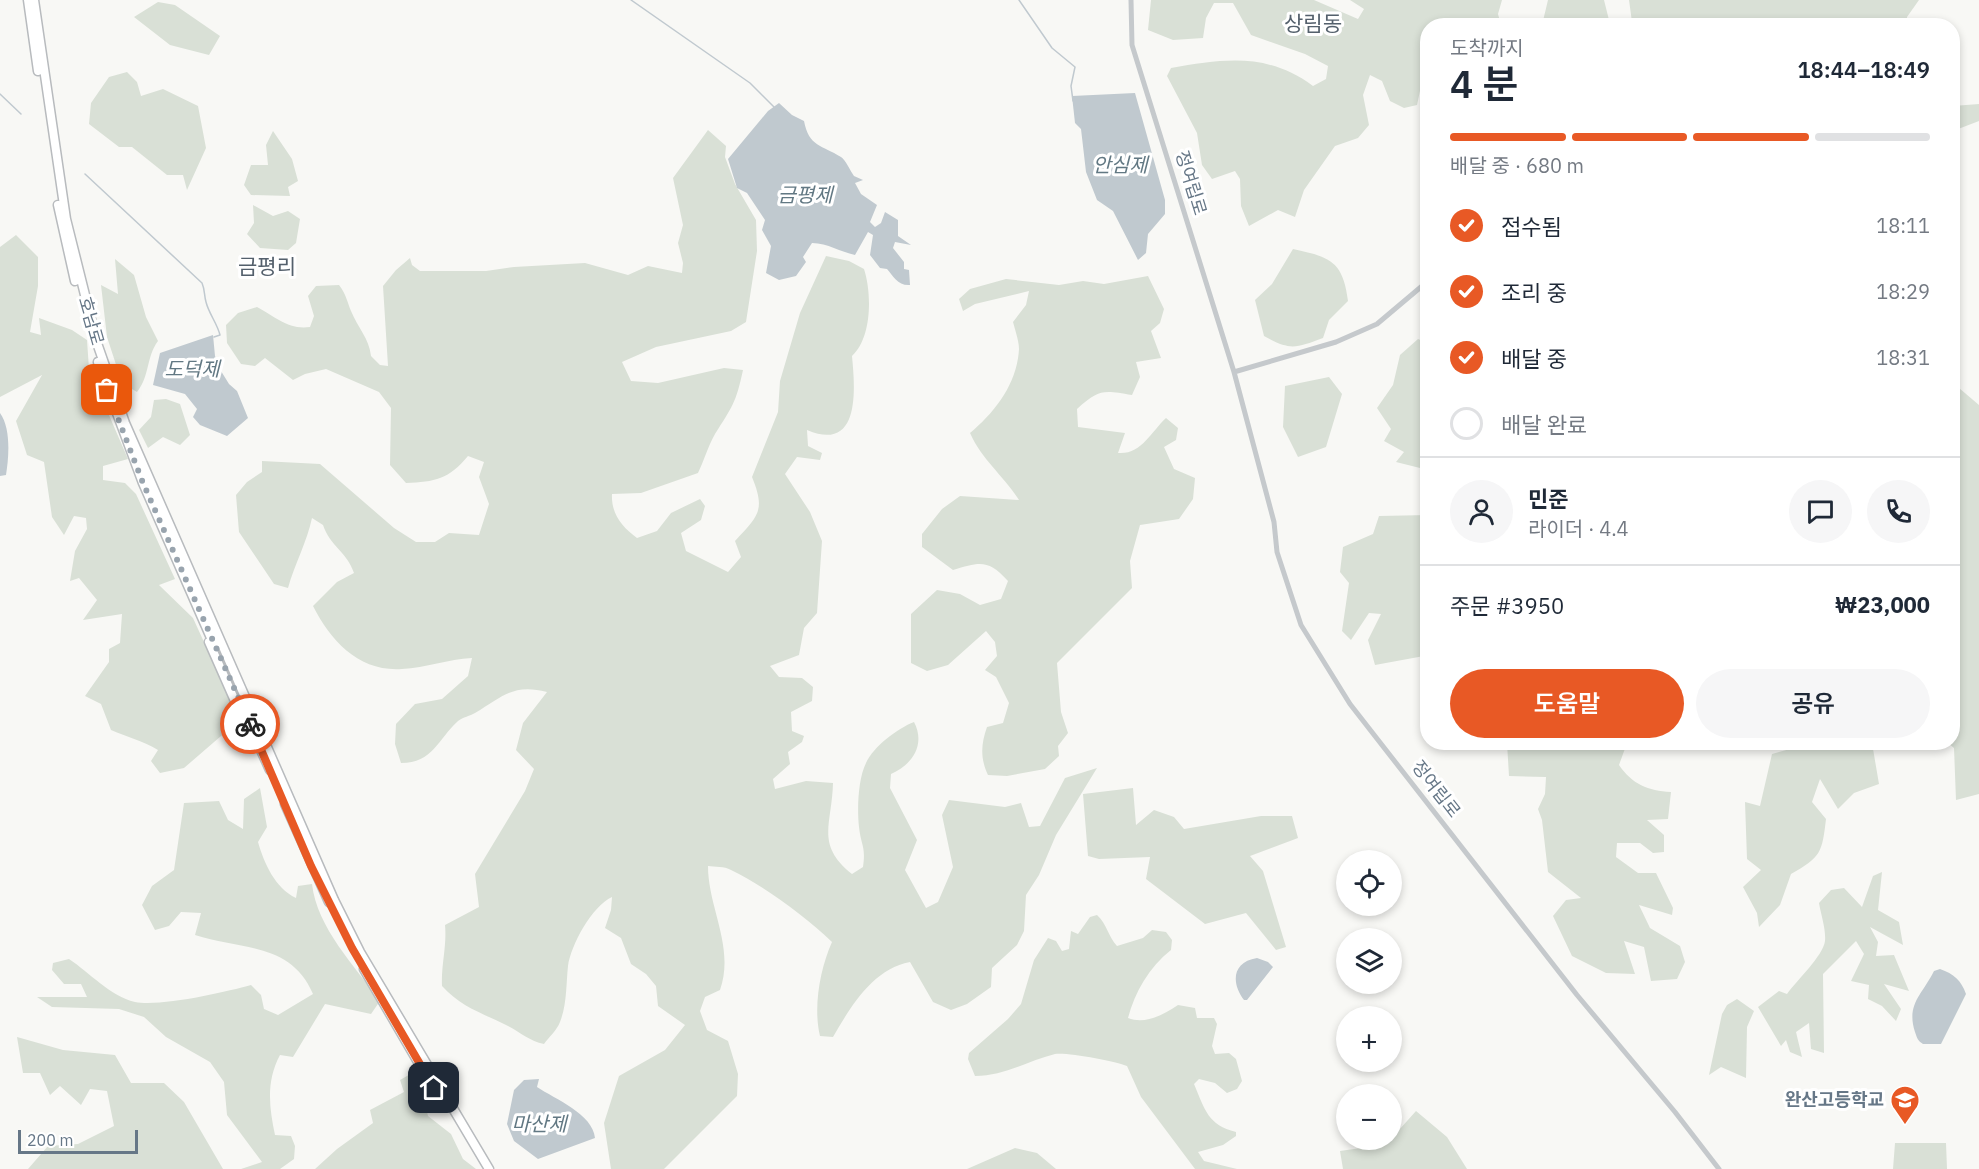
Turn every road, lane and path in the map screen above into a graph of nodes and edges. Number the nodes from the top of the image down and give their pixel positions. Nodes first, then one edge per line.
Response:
1 (28, 0) edge
2 (34, 0) edge
3 (1131, 0) edge
4 (1420, 288) edge
5 (1234, 372) junction
6 (143, 483) junction
7 (164, 542) dead end
8 (192, 606) dead end
9 (246, 715) junction
10 (483, 1169) edge
11 (489, 1169) edge
12 (1719, 1169) edge

1 - 6 highway, 호남로
2 - 11 highway, 호남로
3 - 5 street, 정여립로
4 - 5 street
5 - 12 street, 정여립로
6 - 7 highway
6 - 9 highway, 호남로
8 - 9 highway
9 - 10 highway, 호남로

